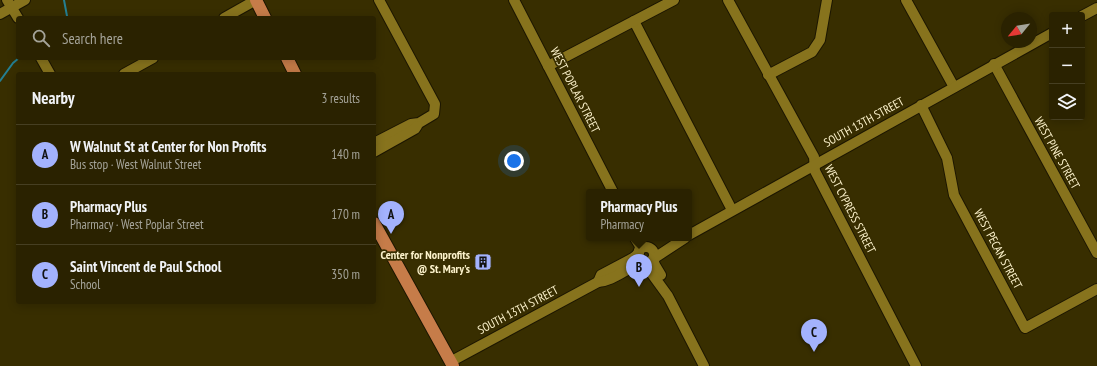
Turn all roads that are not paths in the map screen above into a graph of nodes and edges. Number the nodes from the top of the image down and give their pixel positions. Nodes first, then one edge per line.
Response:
1 (25, 0) edge
2 (256, 0) edge
3 (379, 0) edge
4 (514, 0) edge
5 (674, 0) edge
6 (728, 0) edge
7 (827, 0) edge
8 (906, 0) edge
9 (9, 4) edge
10 (1097, 8) edge
11 (0, 14) edge
12 (1085, 14) edge
13 (17, 16) edge
14 (228, 16) edge
15 (264, 16) edge
16 (634, 21) junction
17 (1049, 35) edge
18 (42, 60) edge
19 (149, 60) edge
20 (287, 60) edge
21 (994, 64) junction
22 (548, 66) junction
23 (49, 72) edge
24 (128, 72) edge
25 (294, 72) edge
26 (768, 75) junction
27 (954, 87) junction
28 (920, 105) junction
29 (419, 123) junction
30 (376, 142) edge
31 (376, 151) edge
32 (814, 164) junction
33 (611, 189) edge
34 (732, 210) junction
35 (376, 227) edge
36 (692, 233) edge
37 (637, 241) edge
38 (644, 241) edge
39 (672, 241) edge
40 (680, 241) edge
41 (649, 248) junction
42 (639, 253) junction
43 (1097, 253) edge
44 (649, 261) junction
45 (598, 282) junction
46 (1097, 289) edge
47 (448, 365) edge
48 (700, 365) edge
49 (916, 366) edge

1 - 9 street
2 - 14 street
2 - 15 main road
3 - 29 street
4 - 22 street, WEST POPLAR STREET
5 - 16 street
6 - 26 street, WEST CYPRESS STREET
7 - 26 street
8 - 27 street
9 - 11 street
9 - 13 street
10 - 12 street
16 - 22 street
16 - 34 street
17 - 21 street, SOUTH 13TH STREET
18 - 23 street
19 - 24 street
20 - 25 main road
21 - 27 street, SOUTH 13TH STREET
21 - 43 street, WEST PINE STREET
22 - 33 street, WEST POPLAR STREET
26 - 32 street, WEST CYPRESS STREET
27 - 28 street, SOUTH 13TH STREET
28 - 32 street, SOUTH 13TH STREET
28 - 46 street, WEST PECAN STREET
29 - 30 street
29 - 31 street
32 - 34 street, SOUTH 13TH STREET
32 - 49 street, WEST CYPRESS STREET
34 - 36 street, SOUTH 13TH STREET
35 - 47 main road
37 - 42 street
38 - 41 street
39 - 41 street
40 - 44 street, SOUTH 13TH STREET
41 - 42 street
41 - 44 street
42 - 44 street
42 - 45 street, SOUTH 13TH STREET
44 - 45 street, SOUTH 13TH STREET
44 - 48 street
45 - 47 street, SOUTH 13TH STREET

